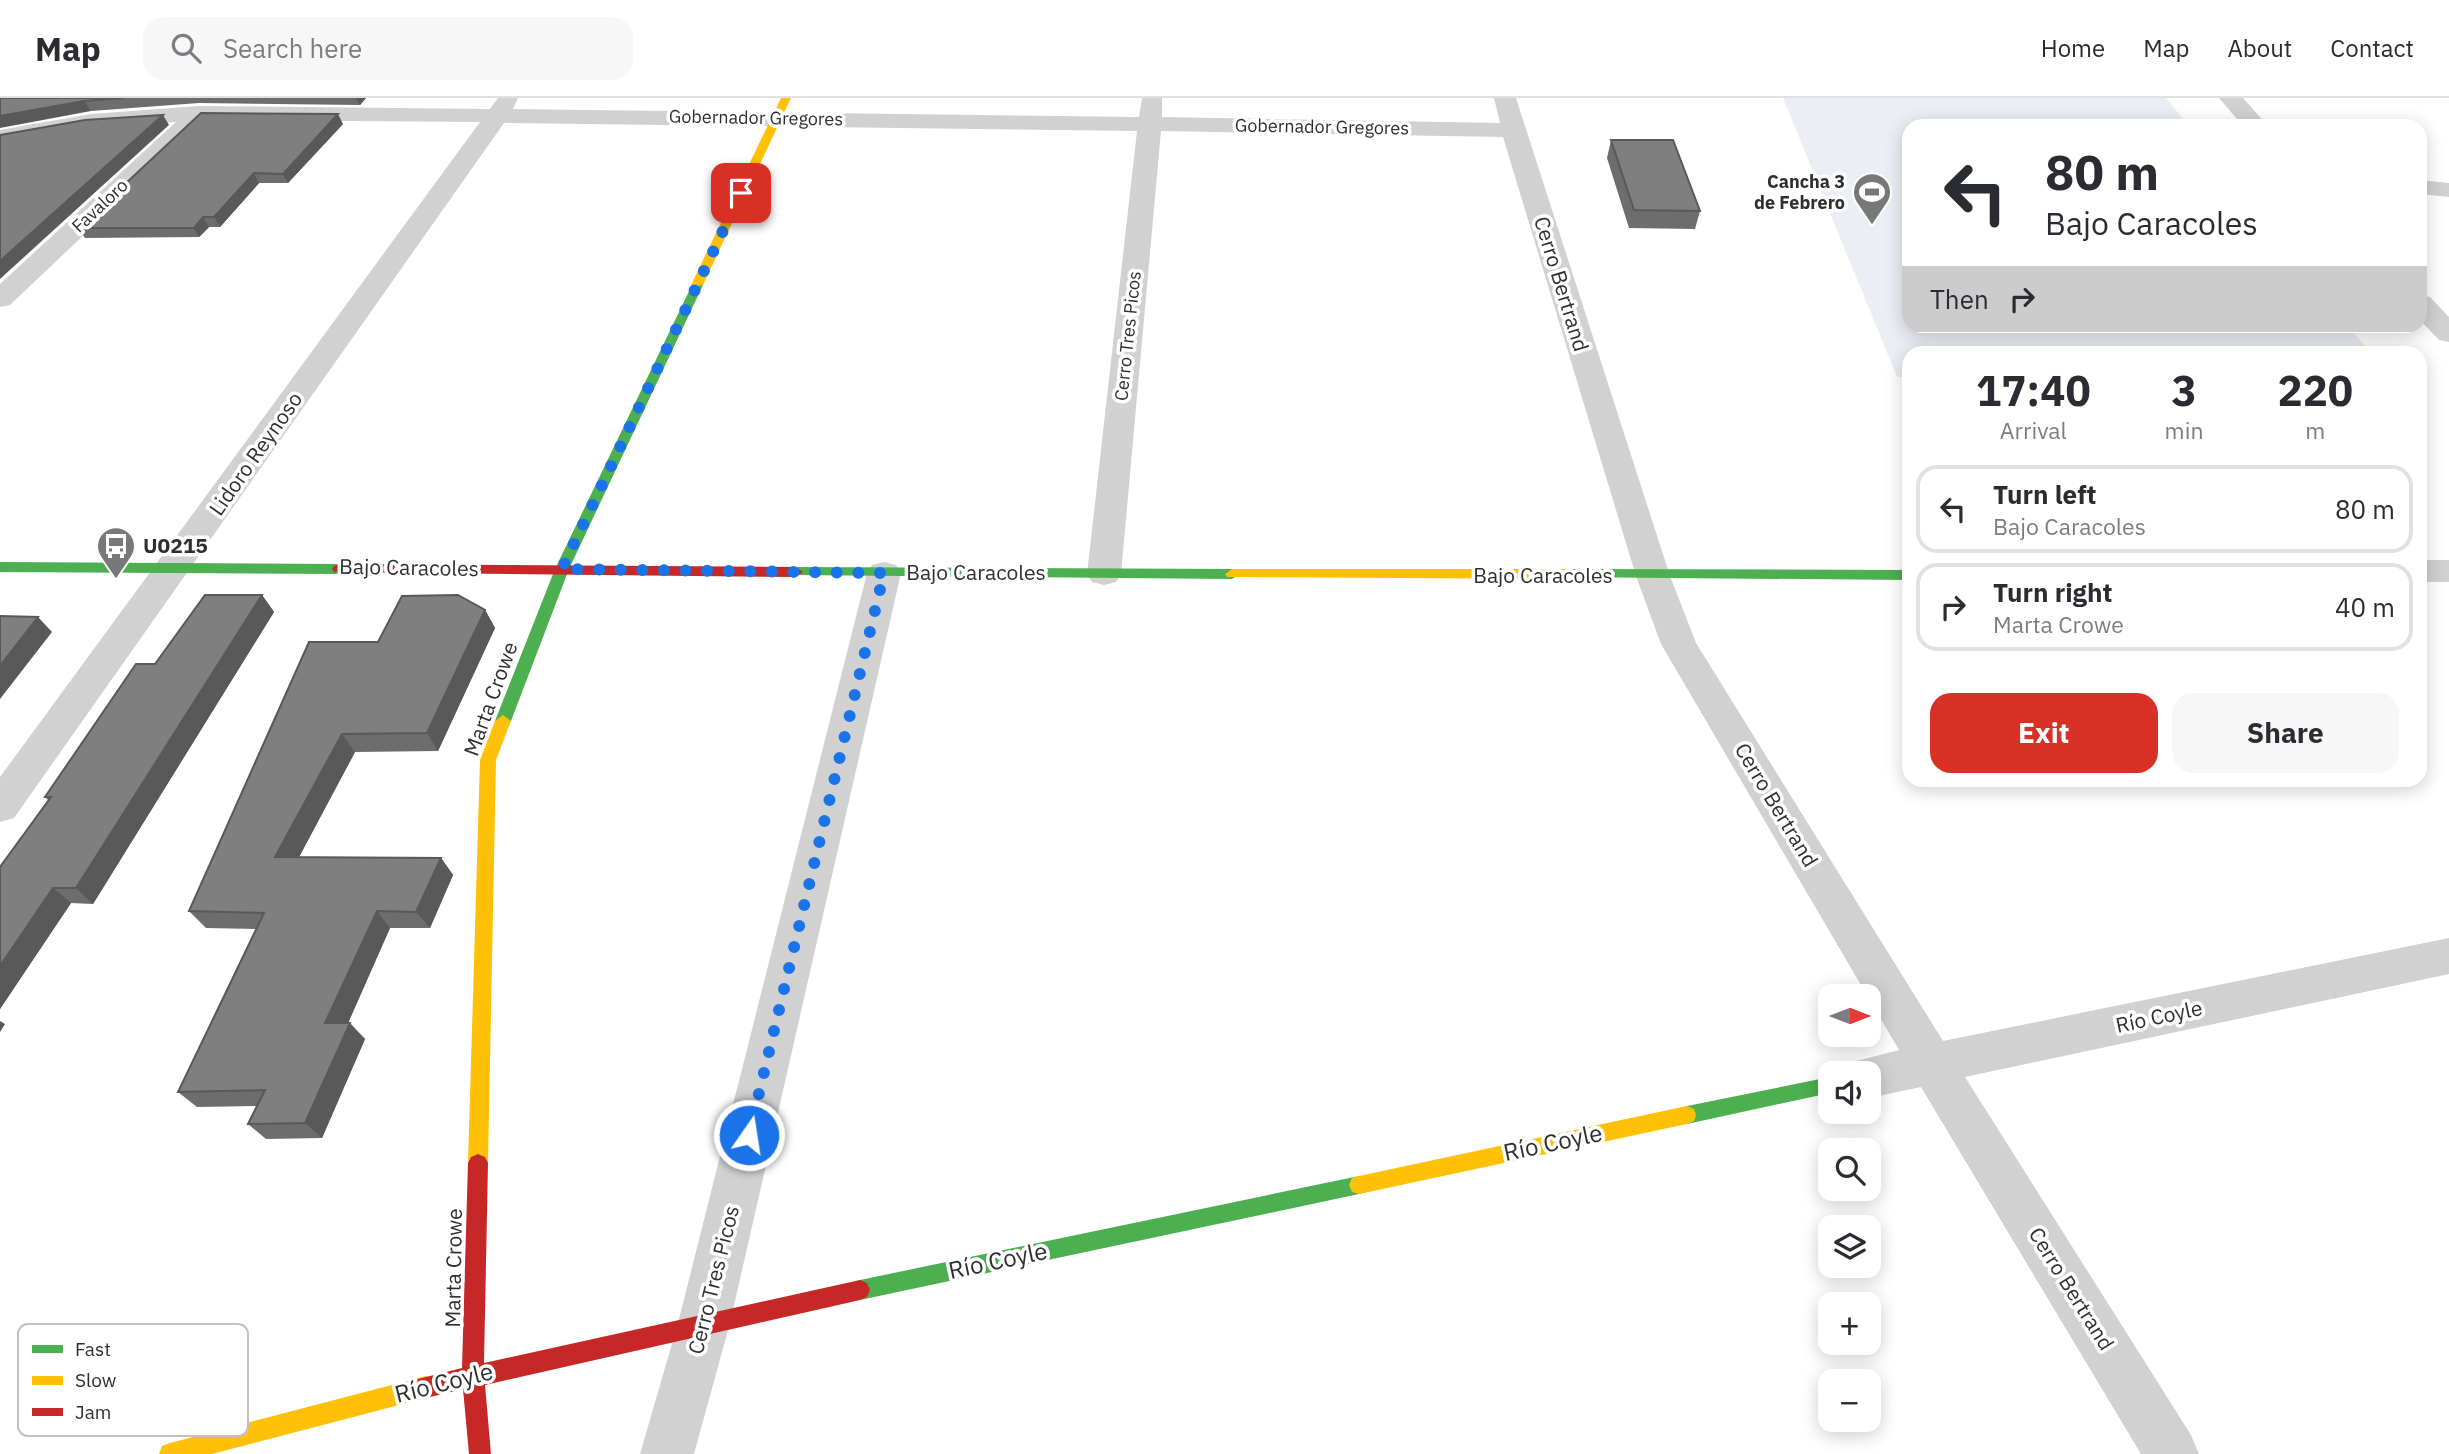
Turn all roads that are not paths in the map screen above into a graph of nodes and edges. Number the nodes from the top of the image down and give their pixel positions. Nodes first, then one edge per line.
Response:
1 (2230, 98) edge
2 (503, 106) edge
3 (782, 108) edge
4 (1151, 111) edge
5 (199, 113) junction
6 (1509, 114) edge
7 (2250, 119) edge
8 (0, 137) edge
9 (2427, 188) edge
10 (2449, 190) edge
11 (0, 299) edge
12 (2427, 310) edge
13 (2449, 334) edge
14 (0, 566) edge
15 (176, 566) junction
16 (562, 569) junction
17 (2427, 571) edge
18 (2449, 571) edge
19 (884, 573) junction
20 (1104, 574) junction
21 (1902, 575) edge
22 (1653, 576) junction
23 (0, 807) edge
24 (2449, 956) edge
25 (1932, 1064) junction
26 (1881, 1075) edge
27 (1818, 1088) edge
28 (704, 1323) junction
29 (472, 1375) junction
30 (248, 1434) edge
31 (239, 1436) edge
32 (170, 1454) edge
33 (480, 1454) edge
34 (667, 1454) edge
35 (2172, 1454) edge

1 - 7 street
2 - 3 street, Gobernador Gregores
2 - 5 street, Gobernador Gregores
2 - 15 street, Lidoro Reynoso
3 - 4 street, Gobernador Gregores
3 - 16 street, Marta Crowe
4 - 6 street, Gobernador Gregores
4 - 20 street, Cerro Tres Picos
5 - 8 street, Gobernador Gregores
5 - 11 street, Favaloro
6 - 22 street, Cerro Bertrand
9 - 10 street
12 - 13 street
14 - 15 street, Bajo Caracoles
15 - 16 street, Bajo Caracoles
15 - 23 street, Lidoro Reynoso
16 - 19 street, Bajo Caracoles
16 - 29 street, Marta Crowe
17 - 18 street
19 - 20 street, Bajo Caracoles
19 - 28 street, Cerro Tres Picos
20 - 22 street, Bajo Caracoles
21 - 22 street, Bajo Caracoles
22 - 25 street, Cerro Bertrand
24 - 25 street, Río Coyle
25 - 26 street, Río Coyle
25 - 35 street, Cerro Bertrand
27 - 28 street, Río Coyle
28 - 29 street, Río Coyle
28 - 34 street, Cerro Tres Picos
29 - 30 street, Río Coyle
29 - 33 street, Marta Crowe
31 - 32 street, Río Coyle

